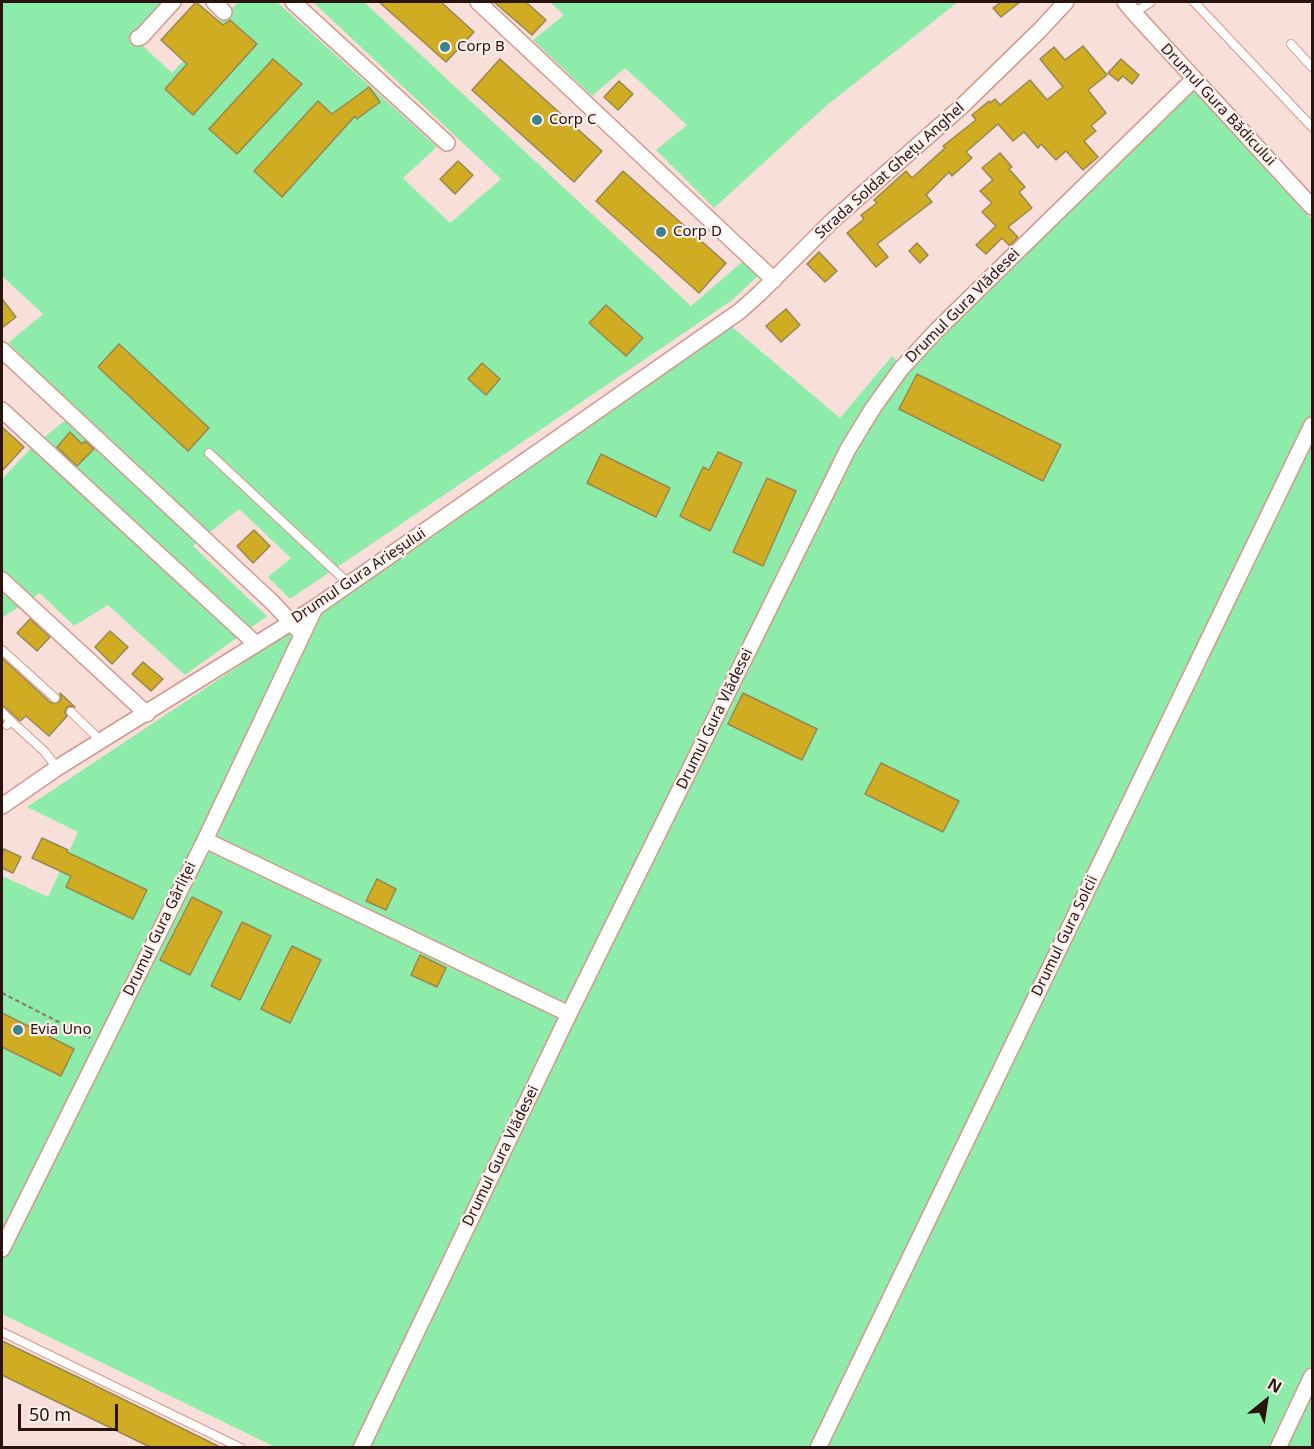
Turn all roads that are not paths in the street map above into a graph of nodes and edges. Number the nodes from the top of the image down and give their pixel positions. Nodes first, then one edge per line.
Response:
1 (173, 2) edge
2 (293, 2) edge
3 (478, 2) edge
4 (1066, 2) edge
5 (1113, 2) edge
6 (1152, 2) edge
7 (1194, 2) edge
8 (1130, 7) edge
9 (138, 38) dead end
10 (1291, 44) dead end
11 (1312, 67) edge
12 (1194, 79) junction
13 (1312, 127) edge
14 (447, 143) dead end
15 (1312, 207) edge
16 (774, 280) junction
17 (709, 334) joint
18 (2, 350) edge
19 (2, 410) edge
20 (1312, 425) edge
21 (209, 453) dead end
22 (2, 580) edge
23 (349, 584) junction
24 (316, 607) junction
25 (292, 622) junction
26 (302, 635) junction
27 (256, 644) junction
28 (2, 650) edge
29 (55, 699) dead end
30 (2, 712) edge
31 (71, 712) dead end
32 (147, 714) junction
33 (101, 741) junction
34 (57, 768) junction
35 (2, 806) edge
36 (205, 840) junction
37 (569, 1014) junction
38 (2, 1249) edge
39 (2, 1332) edge
40 (1312, 1376) edge
41 (240, 1448) edge
42 (361, 1448) edge
43 (818, 1448) edge
44 (1278, 1448) edge

1 - 9 street
2 - 14 street
3 - 16 street
4 - 16 street, Strada Soldat Ghețu Anghel
5 - 8 street
6 - 8 lane
7 - 13 lane
8 - 12 street, Drumul Gura Bădicului
10 - 11 lane
12 - 15 street, Drumul Gura Bădicului
12 - 37 street, Drumul Gura Vlădesei
16 - 17 street, Strada Soldat Ghețu Anghel
17 - 23 street, Drumul Gura Arieșului
18 - 25 street
19 - 27 street
20 - 43 street, Drumul Gura Solcii
21 - 23 lane
22 - 32 street
23 - 24 street, Drumul Gura Arieșului
24 - 25 street, Drumul Gura Arieșului
24 - 26 street, Drumul Gura Gârliței
25 - 26 street
25 - 27 street, Drumul Gura Arieșului
26 - 36 street, Drumul Gura Gârliței
27 - 32 street, Drumul Gura Arieșului
28 - 29 lane
30 - 34 lane
31 - 33 lane
32 - 33 street, Drumul Gura Arieșului
33 - 34 street, Drumul Gura Arieșului
34 - 35 street, Drumul Gura Arieșului
36 - 37 street
36 - 38 street, Drumul Gura Gârliței
37 - 42 street, Drumul Gura Vlădesei
39 - 41 lane
40 - 44 street

